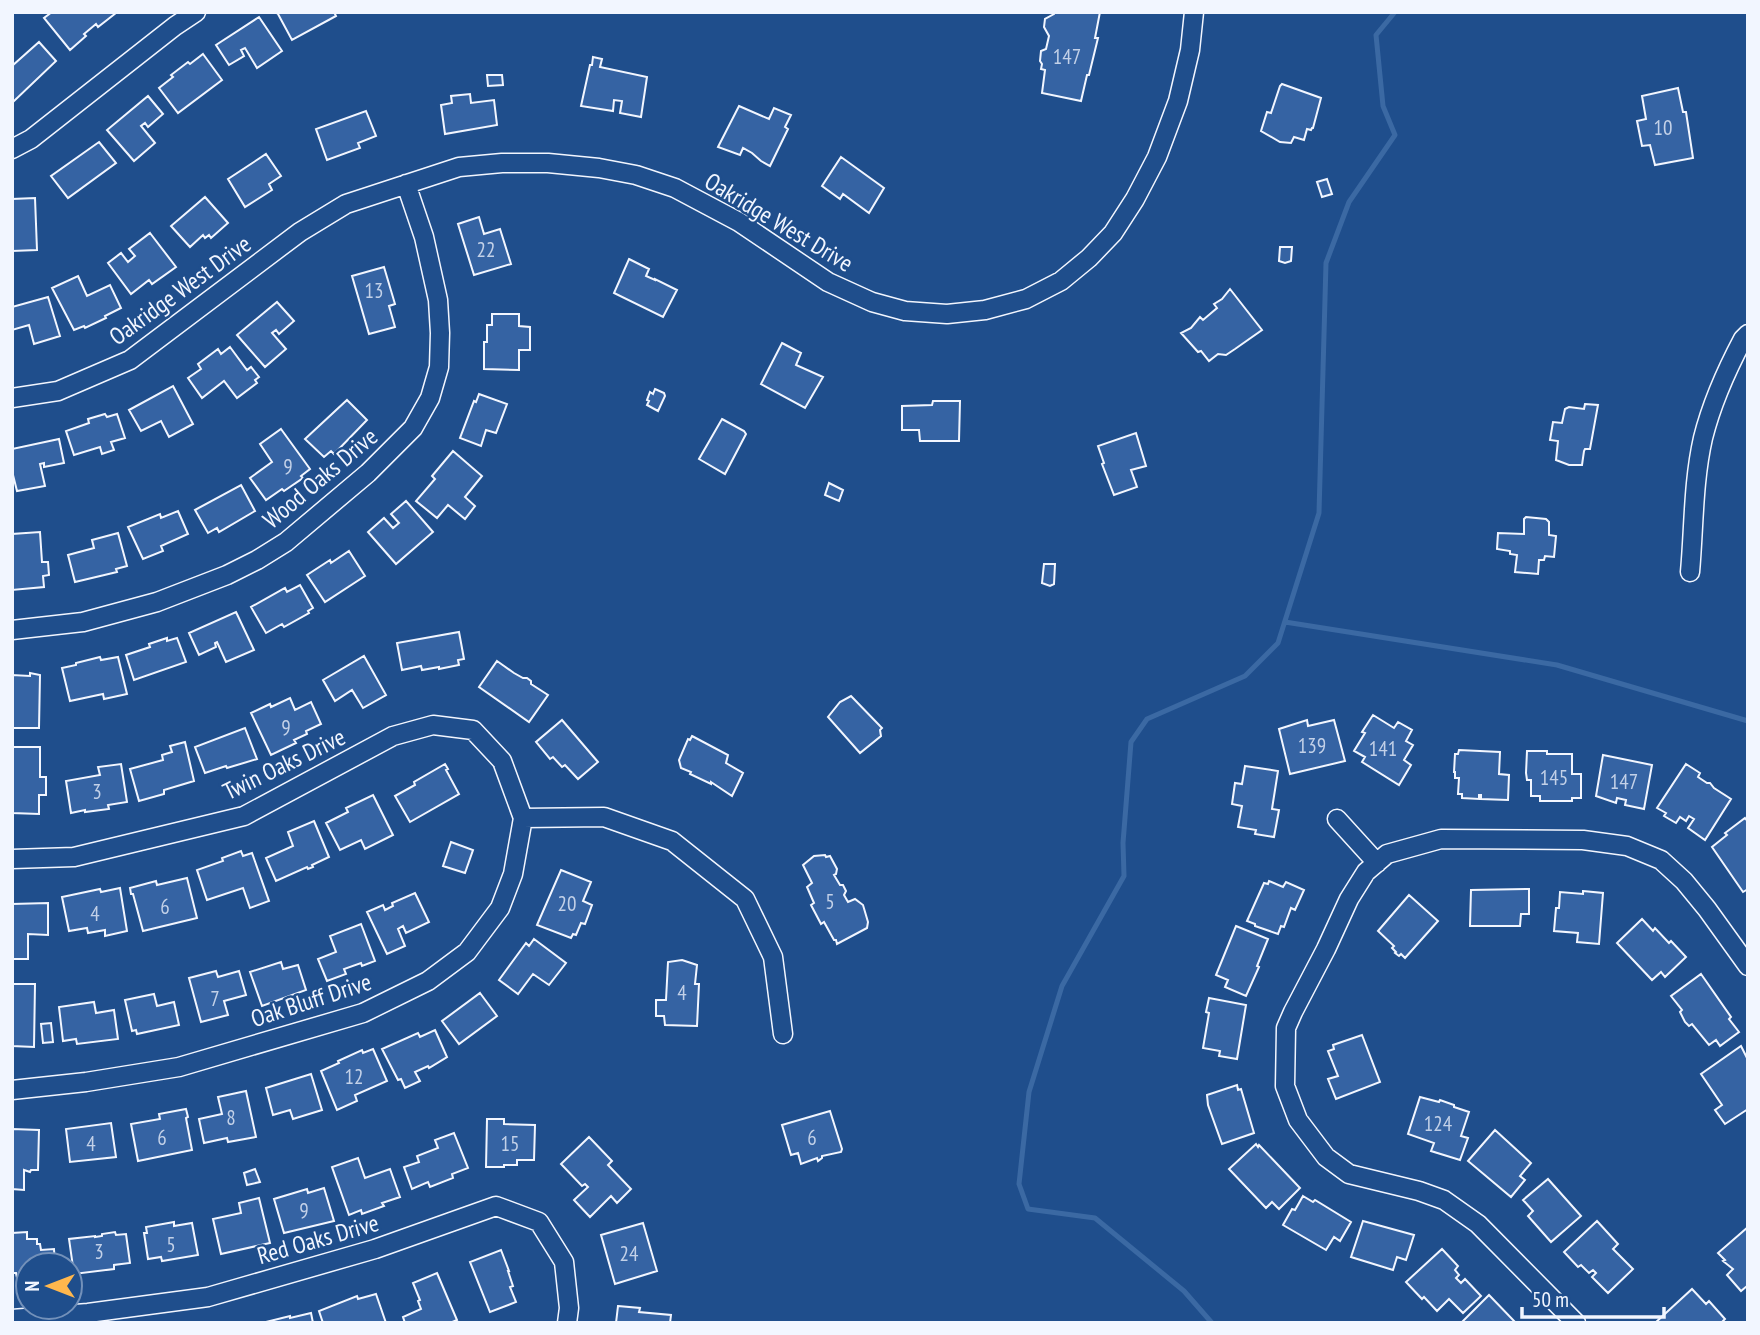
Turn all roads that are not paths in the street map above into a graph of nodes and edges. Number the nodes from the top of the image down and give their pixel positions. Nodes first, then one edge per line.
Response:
1 (195, 12) edge
2 (1194, 12) edge
3 (12, 149) edge
4 (406, 184) junction
5 (1748, 334) edge
6 (12, 398) edge
7 (1690, 572) dead end
8 (12, 630) edge
9 (523, 818) junction
10 (1337, 819) dead end
11 (12, 859) edge
12 (1377, 863) junction
13 (1748, 966) edge
14 (783, 1034) dead end
15 (12, 1090) edge
16 (568, 1315) edge
17 (12, 1319) edge
18 (1576, 1323) edge

1 - 3 street
2 - 4 street, Oakridge West Drive
4 - 6 street, Oakridge West Drive
4 - 8 street, Wood Oaks Drive
5 - 7 street
9 - 11 street, Twin Oaks Drive
9 - 14 street
9 - 15 street, Oak Bluff Drive
10 - 12 street
12 - 13 street
12 - 18 street
16 - 17 street, Red Oaks Drive

